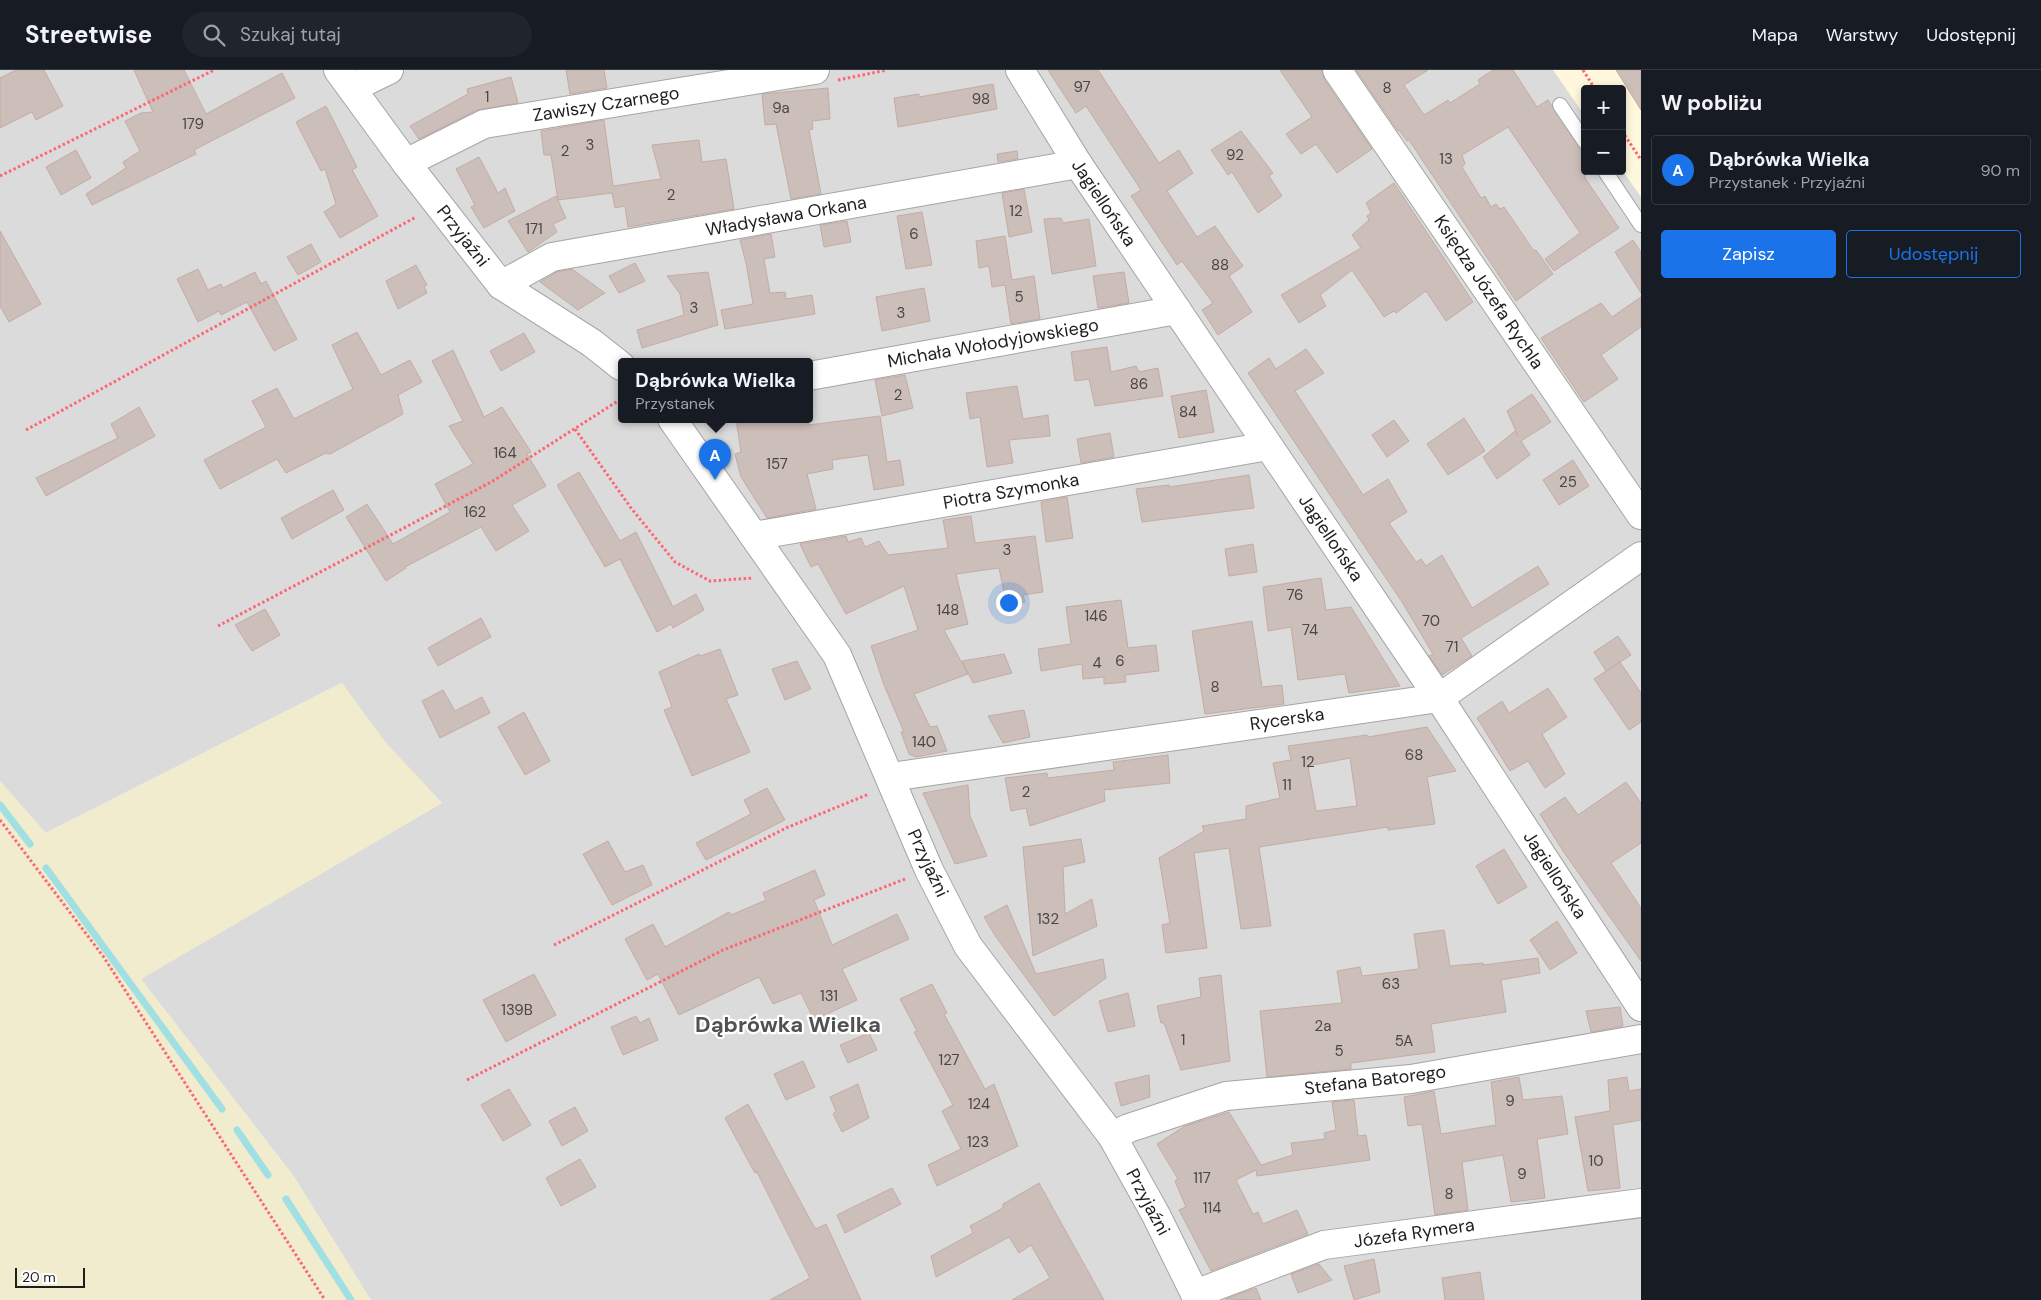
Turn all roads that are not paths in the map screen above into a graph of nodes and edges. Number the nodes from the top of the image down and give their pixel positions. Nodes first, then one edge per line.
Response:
1 (389, 70) edge
2 (814, 70) edge
3 (1020, 70) edge
4 (1337, 70) edge
5 (345, 79) edge
6 (1560, 105) dead end
7 (1581, 136) edge
8 (406, 164) junction
9 (1078, 164) junction
10 (1608, 175) edge
11 (1641, 225) edge
12 (501, 285) junction
13 (1176, 310) junction
14 (618, 364) edge
15 (813, 375) edge
16 (675, 423) edge
17 (1268, 446) junction
18 (1641, 514) edge
19 (754, 536) junction
20 (1641, 556) edge
21 (1439, 698) junction
22 (892, 781) junction
23 (1641, 1007) edge
24 (1641, 1038) edge
25 (1112, 1136) junction
26 (1641, 1202) edge
27 (1196, 1297) edge

1 - 5 street
2 - 8 street, Zawiszy Czarnego
3 - 9 street, Jagiellońska
4 - 18 street, Księdza Józefa Rychla
5 - 8 street, Przyjaźni
6 - 7 lane
8 - 12 street, Przyjaźni
9 - 12 street, Władysława Orkana
9 - 13 street, Jagiellońska
10 - 11 lane
12 - 14 street, Przyjaźni
13 - 15 street, Michała Wołodyjowskiego
13 - 17 street, Jagiellońska
16 - 19 street, Przyjaźni
17 - 19 street, Piotra Szymonka
17 - 21 street, Jagiellońska
19 - 22 street, Przyjaźni
20 - 21 street, Rycerska
21 - 22 street, Rycerska
21 - 23 street, Jagiellońska
22 - 25 street, Przyjaźni
24 - 25 street, Stefana Batorego
25 - 27 street, Przyjaźni
26 - 27 street, Józefa Rymera

